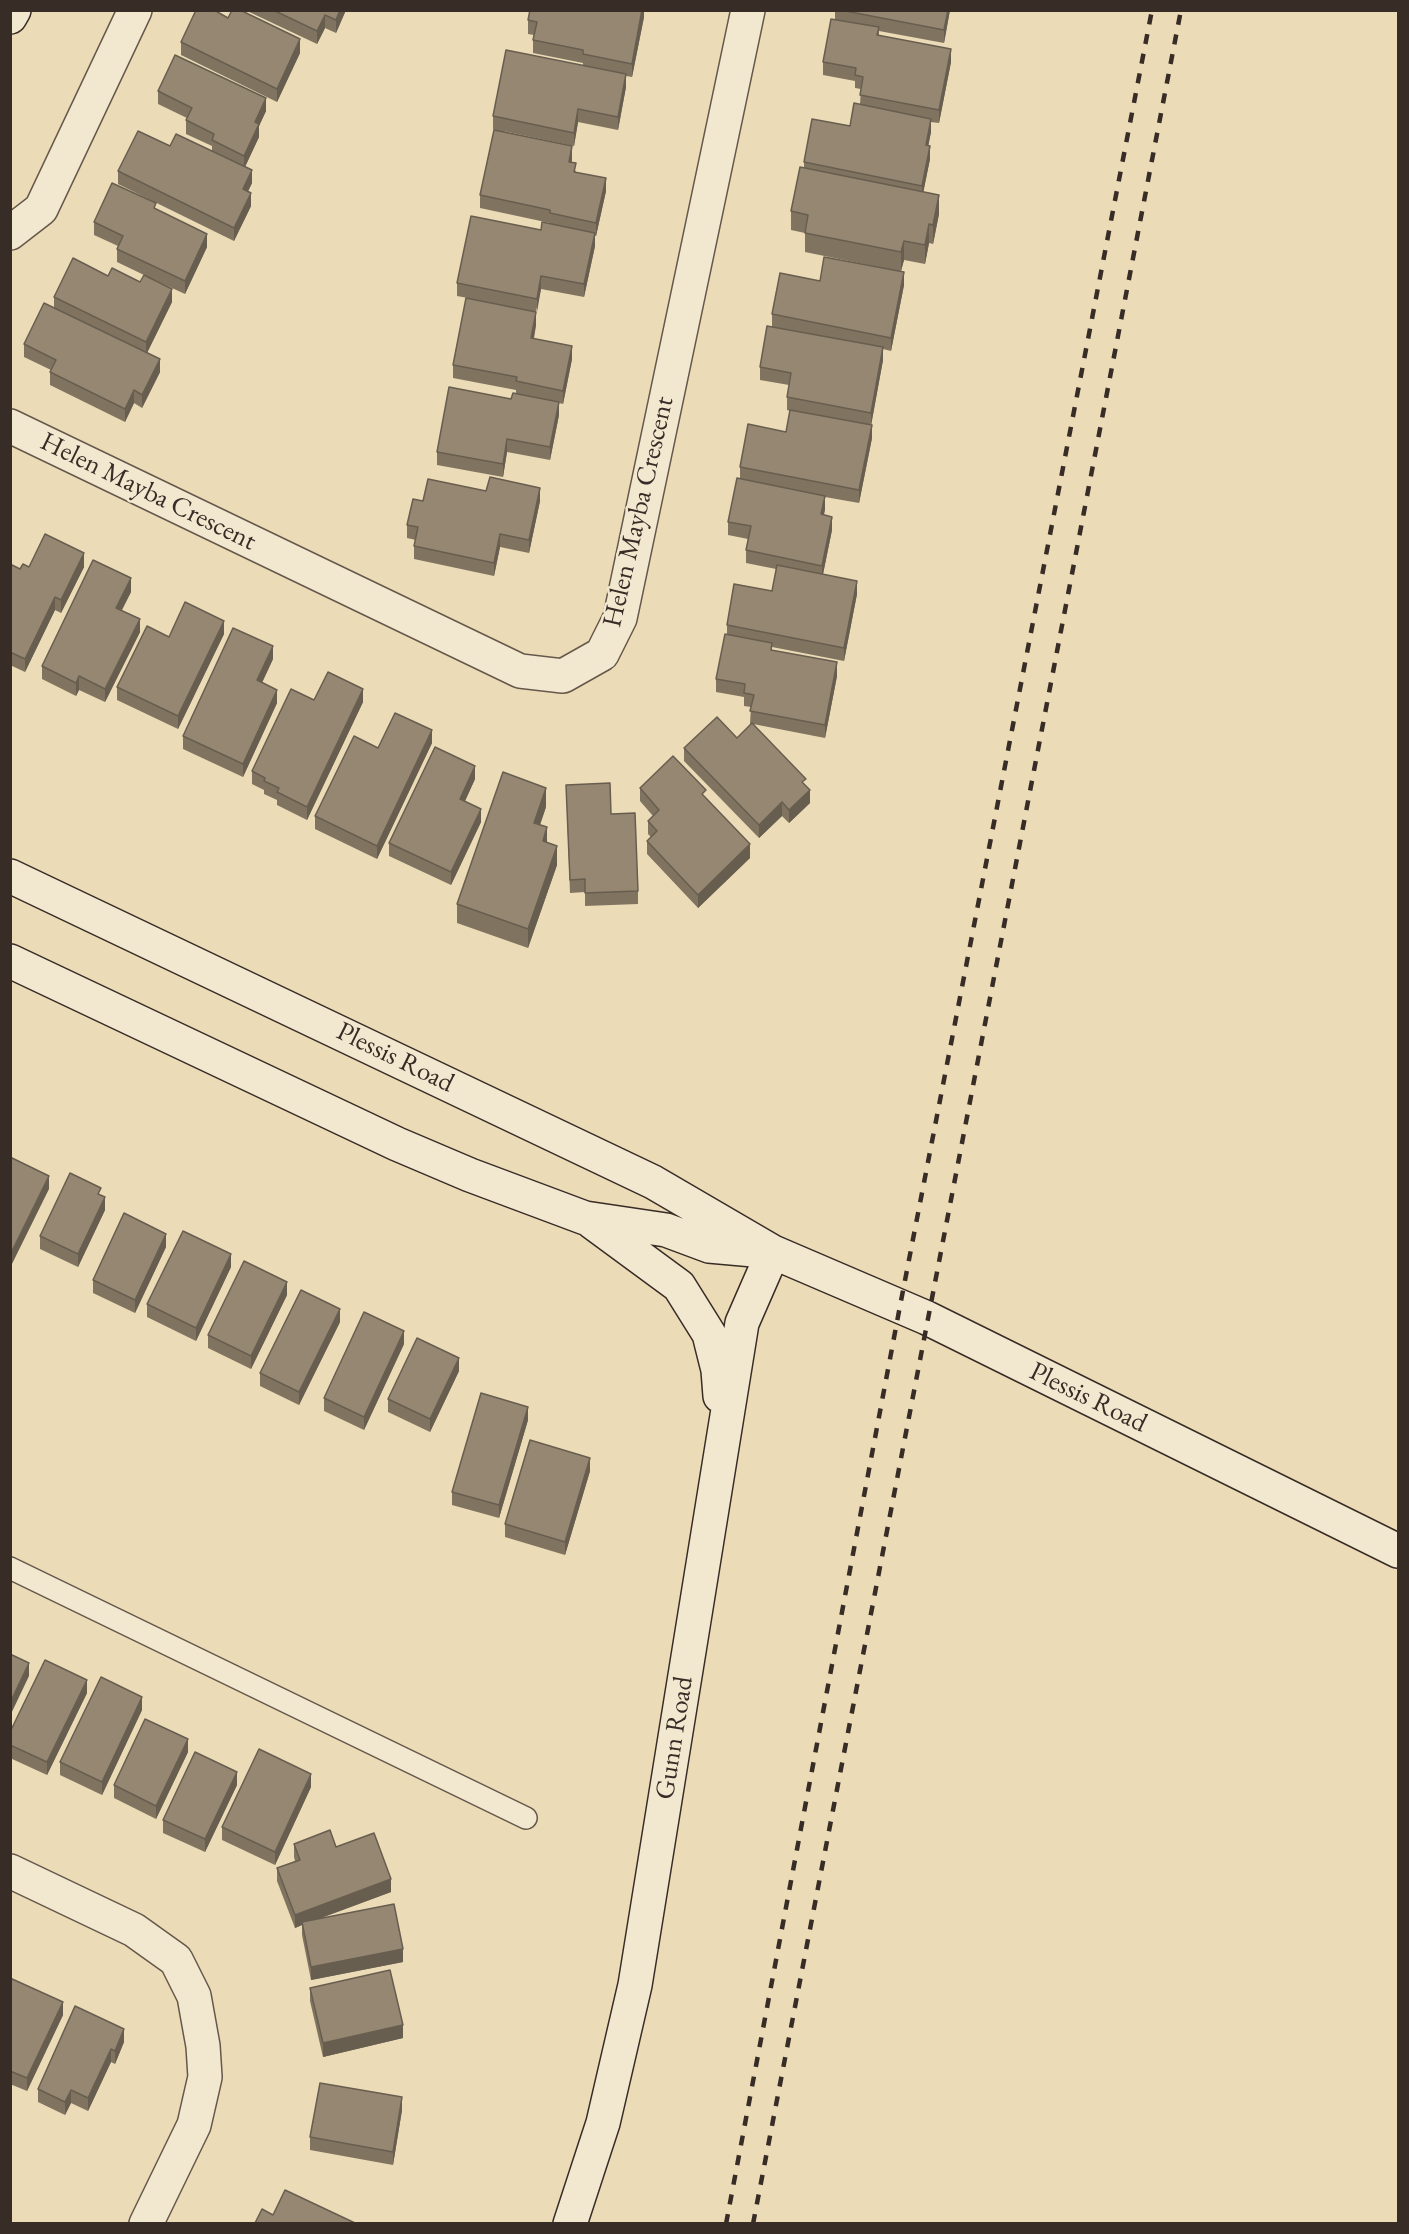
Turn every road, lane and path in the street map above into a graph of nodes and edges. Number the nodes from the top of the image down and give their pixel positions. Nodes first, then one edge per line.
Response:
1 (14, 10) edge
2 (135, 10) edge
3 (748, 10) edge
4 (10, 17) edge
5 (10, 232) edge
6 (10, 426) edge
7 (10, 876) edge
8 (10, 961) edge
9 (585, 1218) junction
10 (773, 1252) junction
11 (723, 1430) junction
12 (1398, 1551) edge
13 (10, 1568) edge
14 (525, 1818) dead end
15 (10, 1870) edge
16 (146, 2223) edge
17 (570, 2223) edge

1 - 4 street
2 - 5 street
3 - 6 street, Helen Mayba Crescent
7 - 10 street, Plessis Road
8 - 9 street, Plessis Road
9 - 10 street, Plessis Road
9 - 11 street
10 - 11 street, Gunn Road
10 - 12 street, Plessis Road
11 - 17 street, Gunn Road
13 - 14 lane
15 - 16 street

